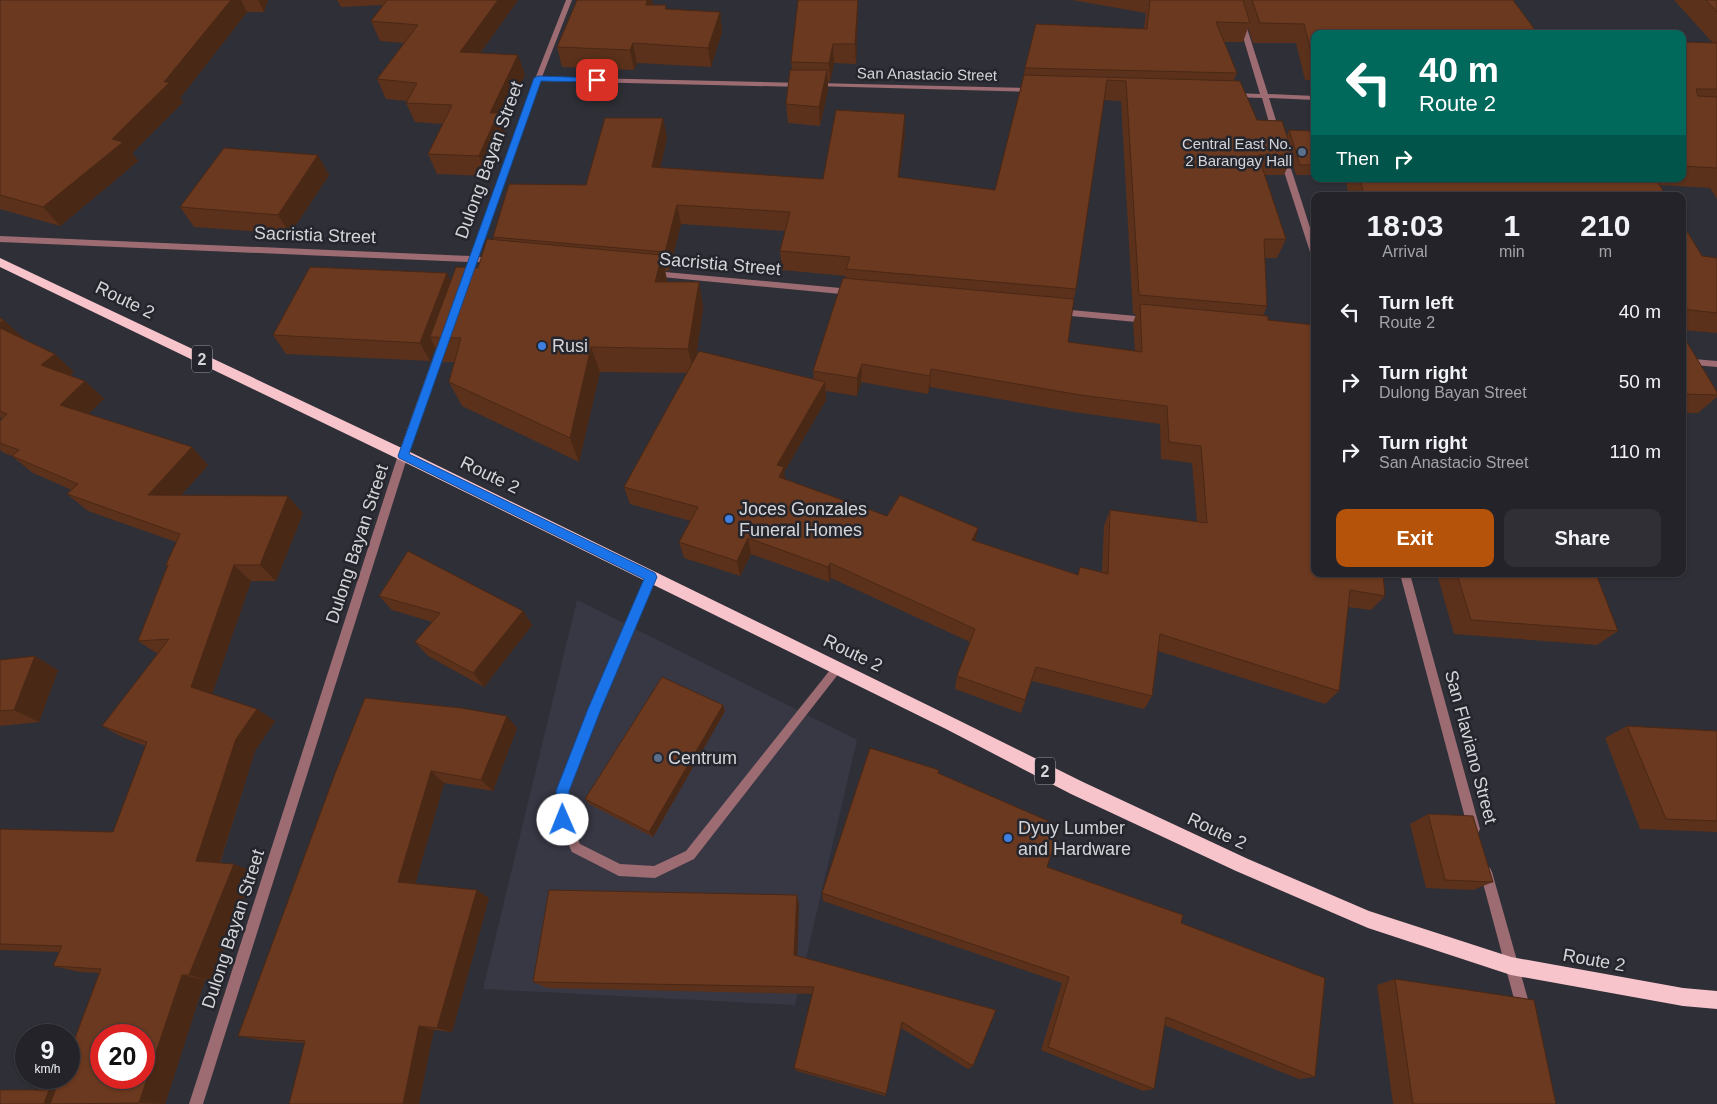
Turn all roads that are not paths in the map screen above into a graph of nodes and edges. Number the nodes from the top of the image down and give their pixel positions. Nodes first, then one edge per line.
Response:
1 (569, 0) edge
2 (1235, 0) edge
3 (538, 78) junction
4 (1045, 90) edge
5 (1224, 95) edge
6 (1264, 96) junction
7 (1311, 98) edge
8 (1279, 142) edge
9 (1282, 152) edge
10 (0, 239) edge
11 (1311, 243) edge
12 (473, 258) junction
13 (502, 261) edge
14 (0, 262) edge
15 (641, 273) edge
16 (463, 286) edge
17 (859, 293) edge
18 (1047, 310) edge
19 (1156, 320) edge
20 (446, 333) edge
21 (1686, 361) edge
22 (1717, 364) edge
23 (403, 456) junction
24 (651, 577) junction
25 (1406, 577) edge
26 (838, 668) junction
27 (1478, 841) edge
28 (1483, 860) edge
29 (1512, 966) junction
30 (1717, 1000) edge
31 (1527, 1021) edge
32 (196, 1104) edge

1 - 3 street, Dulong Bayan Street
2 - 6 street
3 - 4 street, San Anastacio Street
3 - 12 street, Dulong Bayan Street
5 - 6 street
6 - 7 street
6 - 8 street
9 - 11 street
10 - 12 street, Sacristia Street
12 - 13 street, Sacristia Street
12 - 16 street, Dulong Bayan Street
14 - 23 highway, Route 2 / 2
15 - 17 street, Sacristia Street
18 - 19 street
20 - 23 street, Dulong Bayan Street
21 - 22 street
23 - 24 highway, Route 2 / 2
23 - 32 street, Dulong Bayan Street
24 - 26 highway, Route 2 / 2
24 - 26 street
25 - 27 street, San Flaviano Street
26 - 29 highway, Route 2 / 2
28 - 29 street
29 - 30 highway, Route 2 / 2
29 - 31 street

